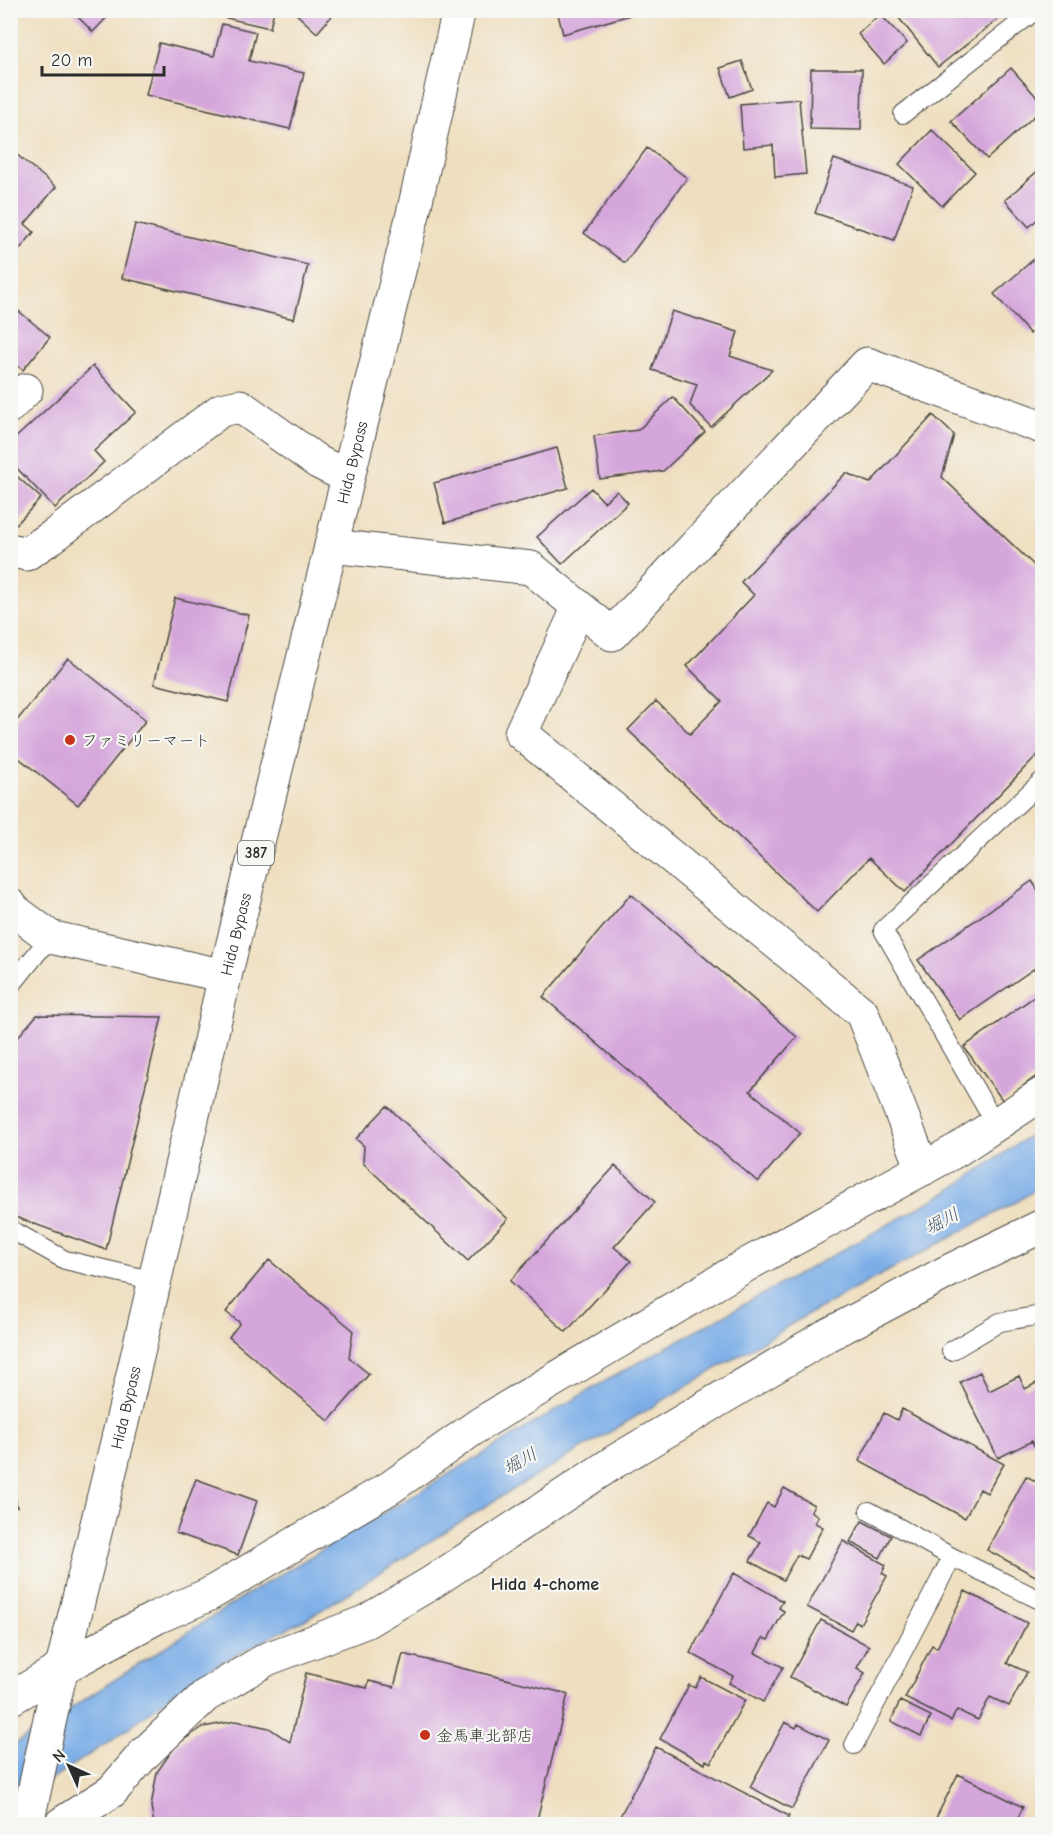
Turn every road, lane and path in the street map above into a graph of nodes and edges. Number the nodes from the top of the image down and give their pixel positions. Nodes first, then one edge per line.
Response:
1 (459, 10) edge
2 (1036, 10) edge
3 (903, 114) dead end
4 (1042, 427) edge
5 (348, 477) junction
6 (331, 546) junction
7 (10, 550) edge
8 (579, 607) junction
9 (1042, 781) edge
10 (10, 905) edge
11 (50, 937) junction
12 (225, 976) junction
13 (10, 987) edge
14 (1042, 1094) edge
15 (996, 1125) junction
16 (923, 1169) junction
17 (1042, 1226) edge
18 (10, 1229) edge
19 (155, 1281) junction
20 (1042, 1315) edge
21 (951, 1351) dead end
22 (869, 1511) dead end
23 (952, 1557) junction
24 (1042, 1601) edge
25 (59, 1682) junction
26 (10, 1699) edge
27 (854, 1745) dead end
28 (27, 1824) edge
29 (61, 1824) edge

1 - 5 main road, Hida Bypass / 387
2 - 3 lane
4 - 8 main road
5 - 6 main road, Hida Bypass / 387
5 - 7 main road
6 - 8 main road
6 - 12 main road, Hida Bypass / 387
8 - 16 main road
9 - 15 lane
10 - 11 main road
11 - 12 main road
11 - 13 lane
12 - 19 main road, Hida Bypass / 387
14 - 15 main road
15 - 16 main road
16 - 25 main road
17 - 29 main road
18 - 19 lane
19 - 25 main road, Hida Bypass / 387
20 - 21 lane
22 - 23 lane
23 - 24 lane
23 - 27 lane
25 - 26 main road
25 - 28 main road, Hida Bypass / 387

